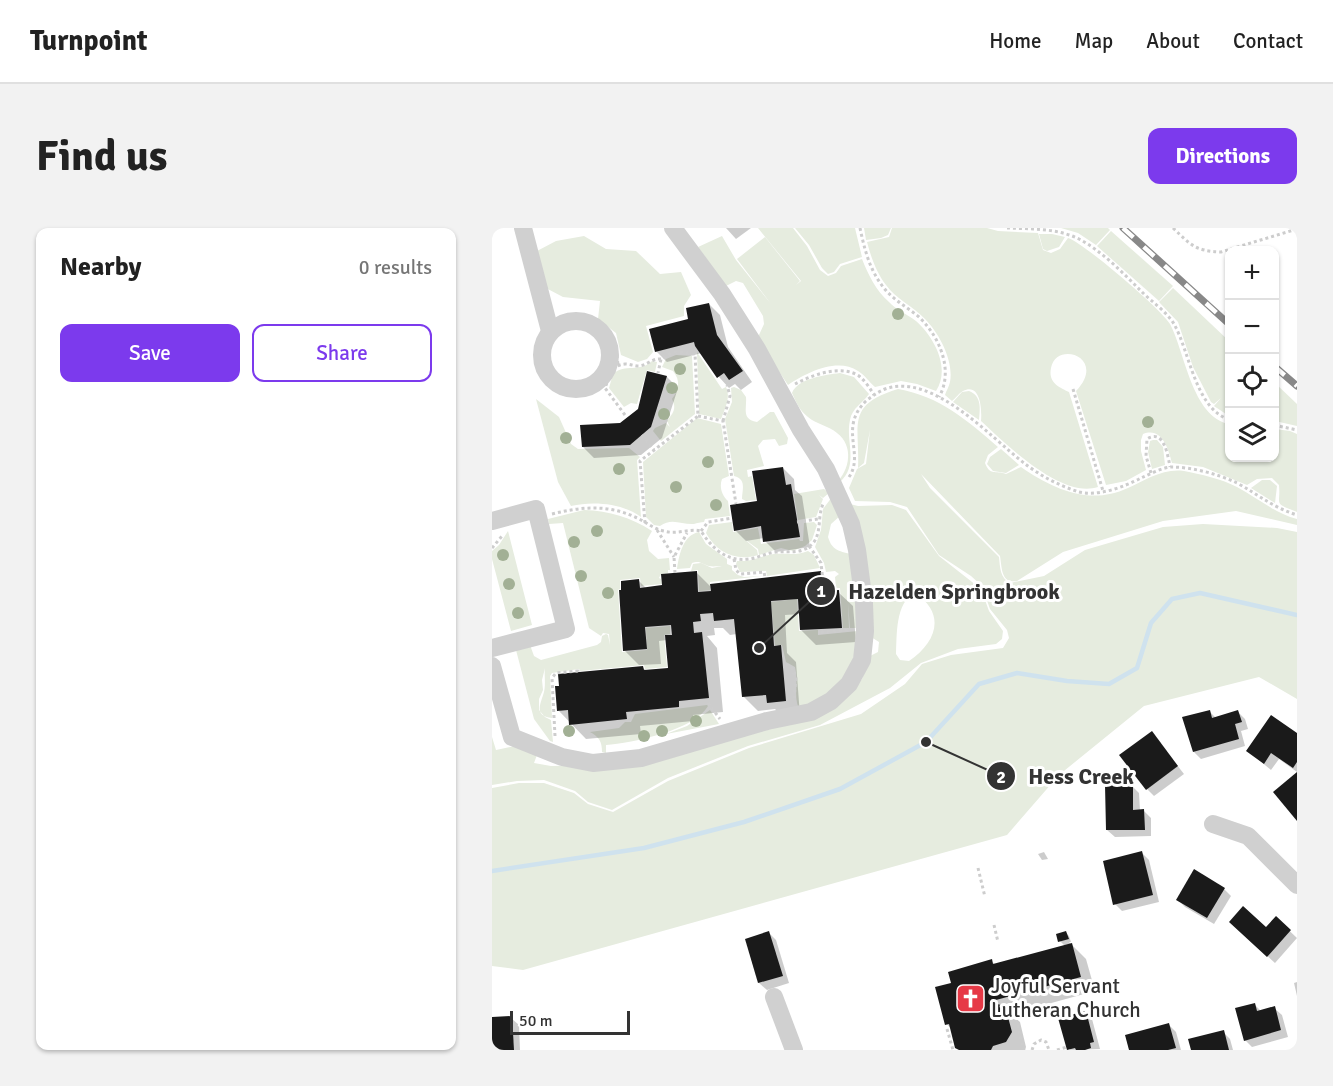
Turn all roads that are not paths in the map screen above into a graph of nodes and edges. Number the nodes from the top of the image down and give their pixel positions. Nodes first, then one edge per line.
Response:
1 (523, 228) edge
2 (673, 228) edge
3 (550, 331) dead end
4 (492, 520) edge
5 (492, 648) edge
6 (492, 666) edge
7 (1214, 824) dead end
8 (1297, 885) edge
9 (774, 997) dead end
10 (794, 1050) edge

1 - 3 street
2 - 6 street
4 - 5 street
7 - 8 street
9 - 10 street

